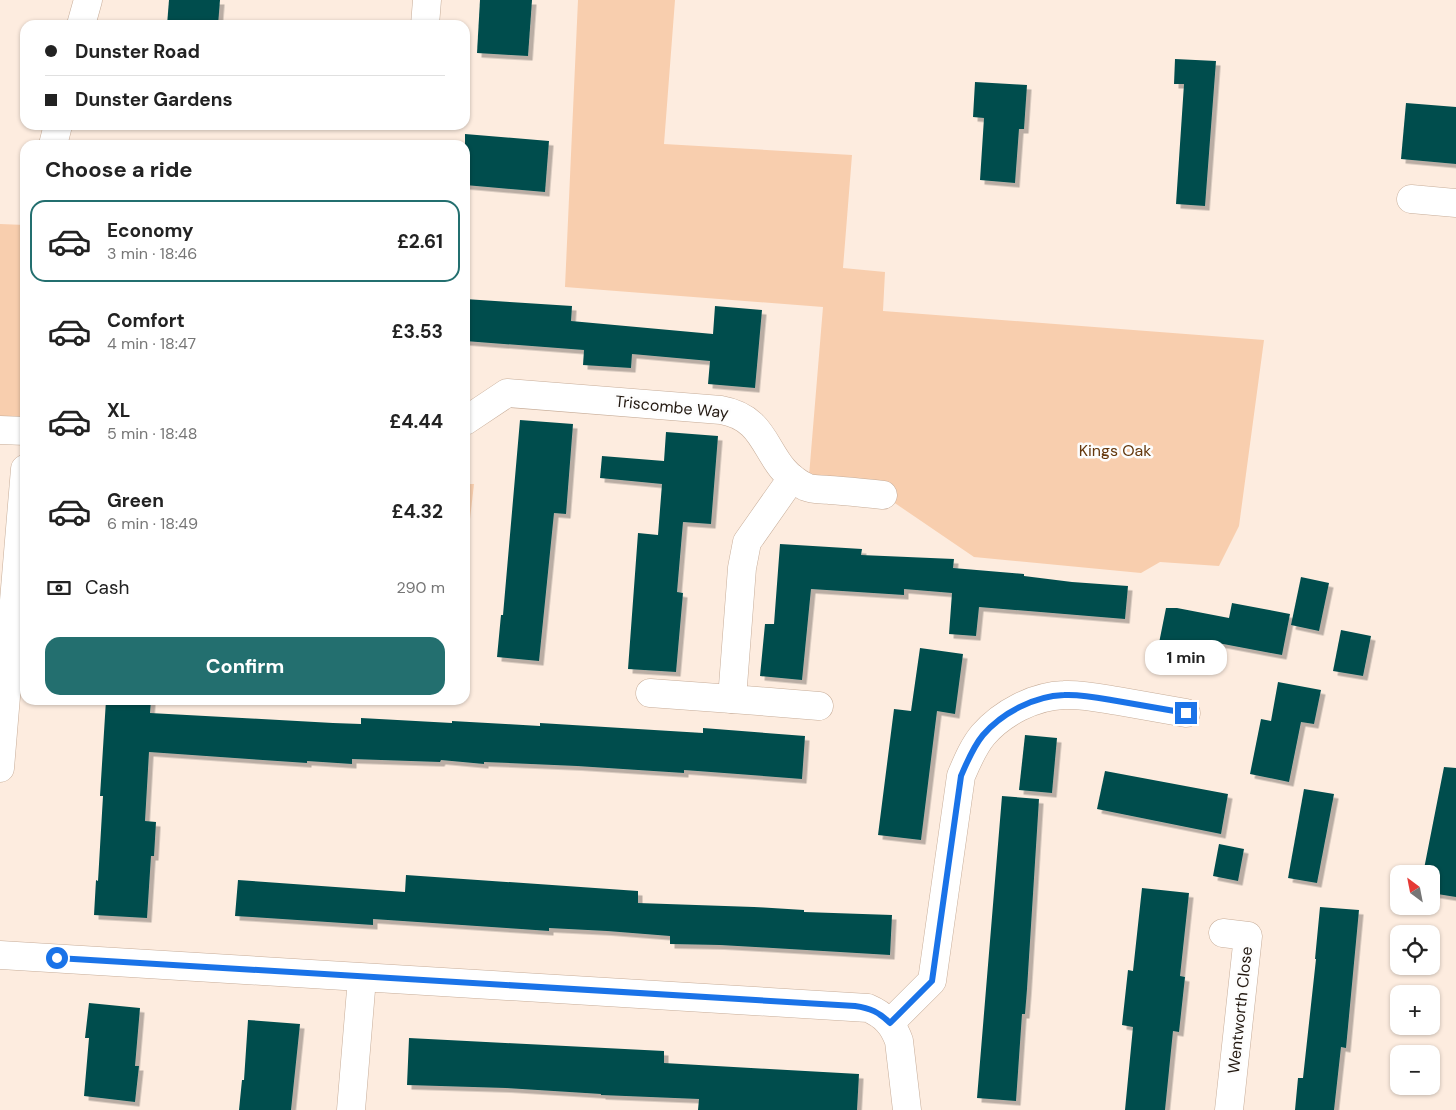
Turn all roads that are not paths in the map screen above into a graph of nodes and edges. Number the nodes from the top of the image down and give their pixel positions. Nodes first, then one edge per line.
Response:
1 (88, 0) edge
2 (427, 0) edge
3 (82, 20) edge
4 (425, 20) edge
5 (1411, 200) dead end
6 (1456, 203) edge
7 (470, 418) edge
8 (0, 430) edge
9 (20, 431) edge
10 (792, 478) junction
11 (883, 494) dead end
12 (20, 529) edge
13 (650, 693) dead end
14 (732, 699) junction
15 (819, 706) dead end
16 (1186, 713) dead end
17 (0, 768) edge
18 (1223, 933) dead end
19 (0, 955) edge
20 (362, 978) junction
21 (890, 1023) junction
22 (351, 1110) edge
23 (907, 1110) edge
24 (1229, 1110) edge

1 - 3 street
2 - 4 street
5 - 6 street
7 - 10 street, Triscombe Way
8 - 9 street
10 - 11 street, Triscombe Way
10 - 14 street
12 - 17 street
13 - 14 street
14 - 15 street
16 - 21 street
18 - 24 street, Wentworth Close
19 - 20 street
20 - 21 street
20 - 22 street
21 - 23 street

